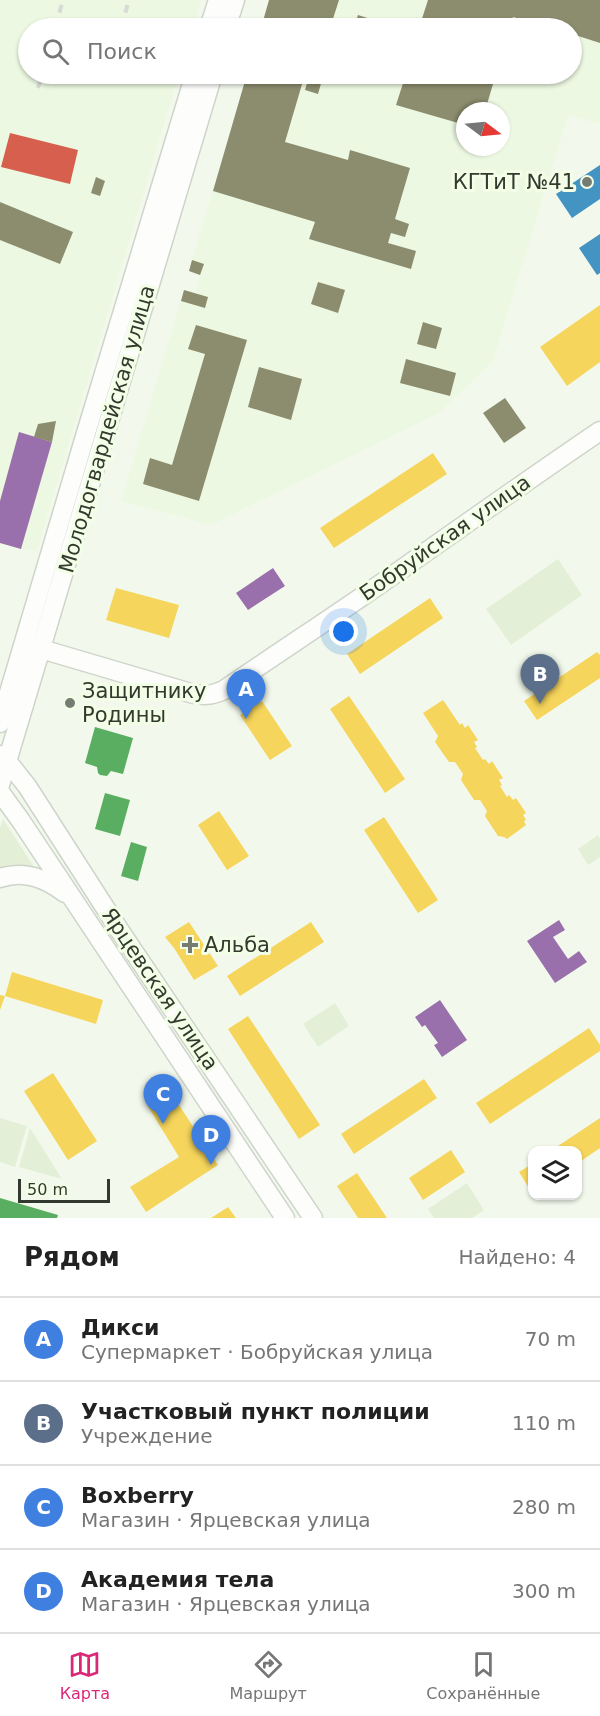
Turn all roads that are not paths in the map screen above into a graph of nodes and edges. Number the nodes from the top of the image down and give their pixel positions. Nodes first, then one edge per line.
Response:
1 (218, 0) edge
2 (235, 0) edge
3 (212, 18) edge
4 (229, 18) edge
5 (192, 84) edge
6 (210, 84) edge
7 (600, 432) edge
8 (24, 644) junction
9 (42, 649) junction
10 (0, 723) edge
11 (4, 758) edge
12 (0, 785) edge
13 (0, 792) edge
14 (0, 878) edge
15 (71, 898) junction
16 (285, 1218) edge
17 (313, 1218) edge

1 - 3 main road
2 - 4 main road
5 - 8 main road, Молодогвардейская улица
6 - 9 main road, Молодогвардейская улица
7 - 9 main road, Бобруйская улица
8 - 9 main road, Бобруйская улица
8 - 10 main road, Молодогвардейская улица
9 - 11 main road, Молодогвардейская улица
11 - 12 main road, Молодогвардейская улица
11 - 17 main road, Ярцевская улица
13 - 15 main road, Ярцевская улица
14 - 15 main road
15 - 16 main road, Ярцевская улица

